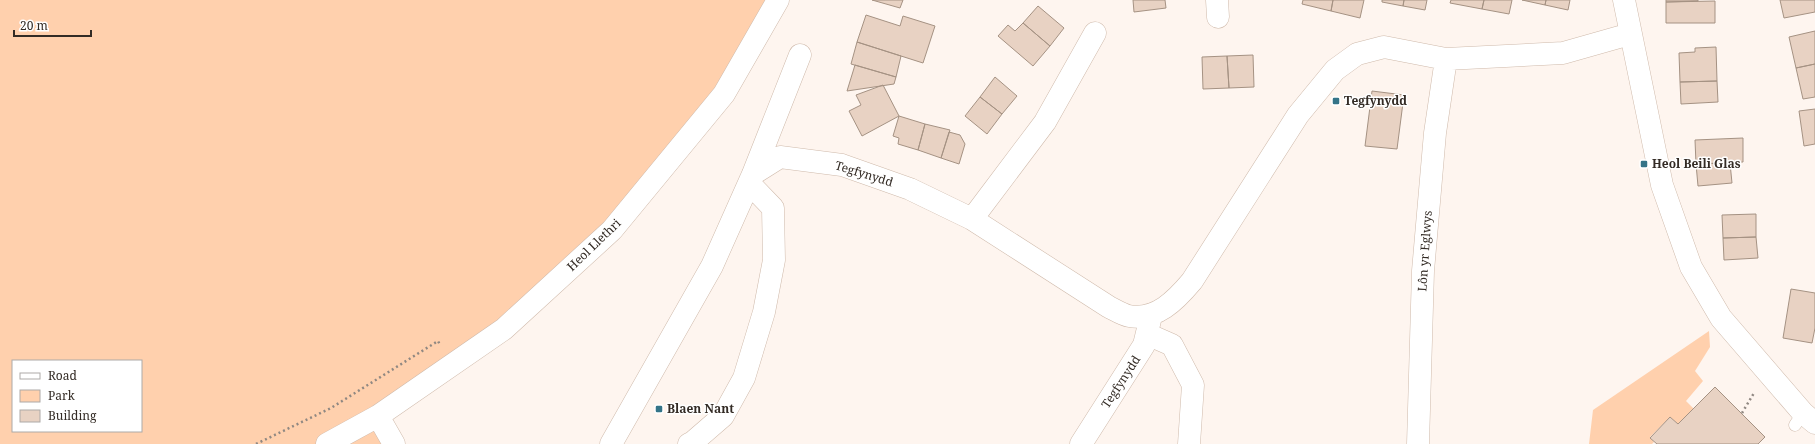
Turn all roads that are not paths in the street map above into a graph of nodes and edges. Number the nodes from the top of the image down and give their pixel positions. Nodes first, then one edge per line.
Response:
1 (778, 0) edge
2 (1624, 0) edge
3 (1095, 33) dead end
4 (1630, 34) junction
5 (800, 55) dead end
6 (1446, 59) junction
7 (751, 178) junction
8 (972, 219) junction
9 (1149, 325) junction
10 (378, 416) junction
11 (1804, 420) edge
12 (327, 444) edge
13 (394, 444) edge
14 (611, 444) edge
15 (689, 444) edge
16 (1081, 444) edge
17 (1189, 444) edge
18 (1418, 444) edge

1 - 10 street, Heol Llethri
2 - 4 street
3 - 8 street
4 - 6 street
4 - 11 street
5 - 7 street
6 - 9 street
6 - 18 street, Lôn yr Eglwys
7 - 8 street, Tegfynydd
7 - 14 street
7 - 15 street
8 - 9 street, Tegfynydd
9 - 16 street, Tegfynydd
9 - 17 street
10 - 12 street, Heol Llethri
10 - 13 street

